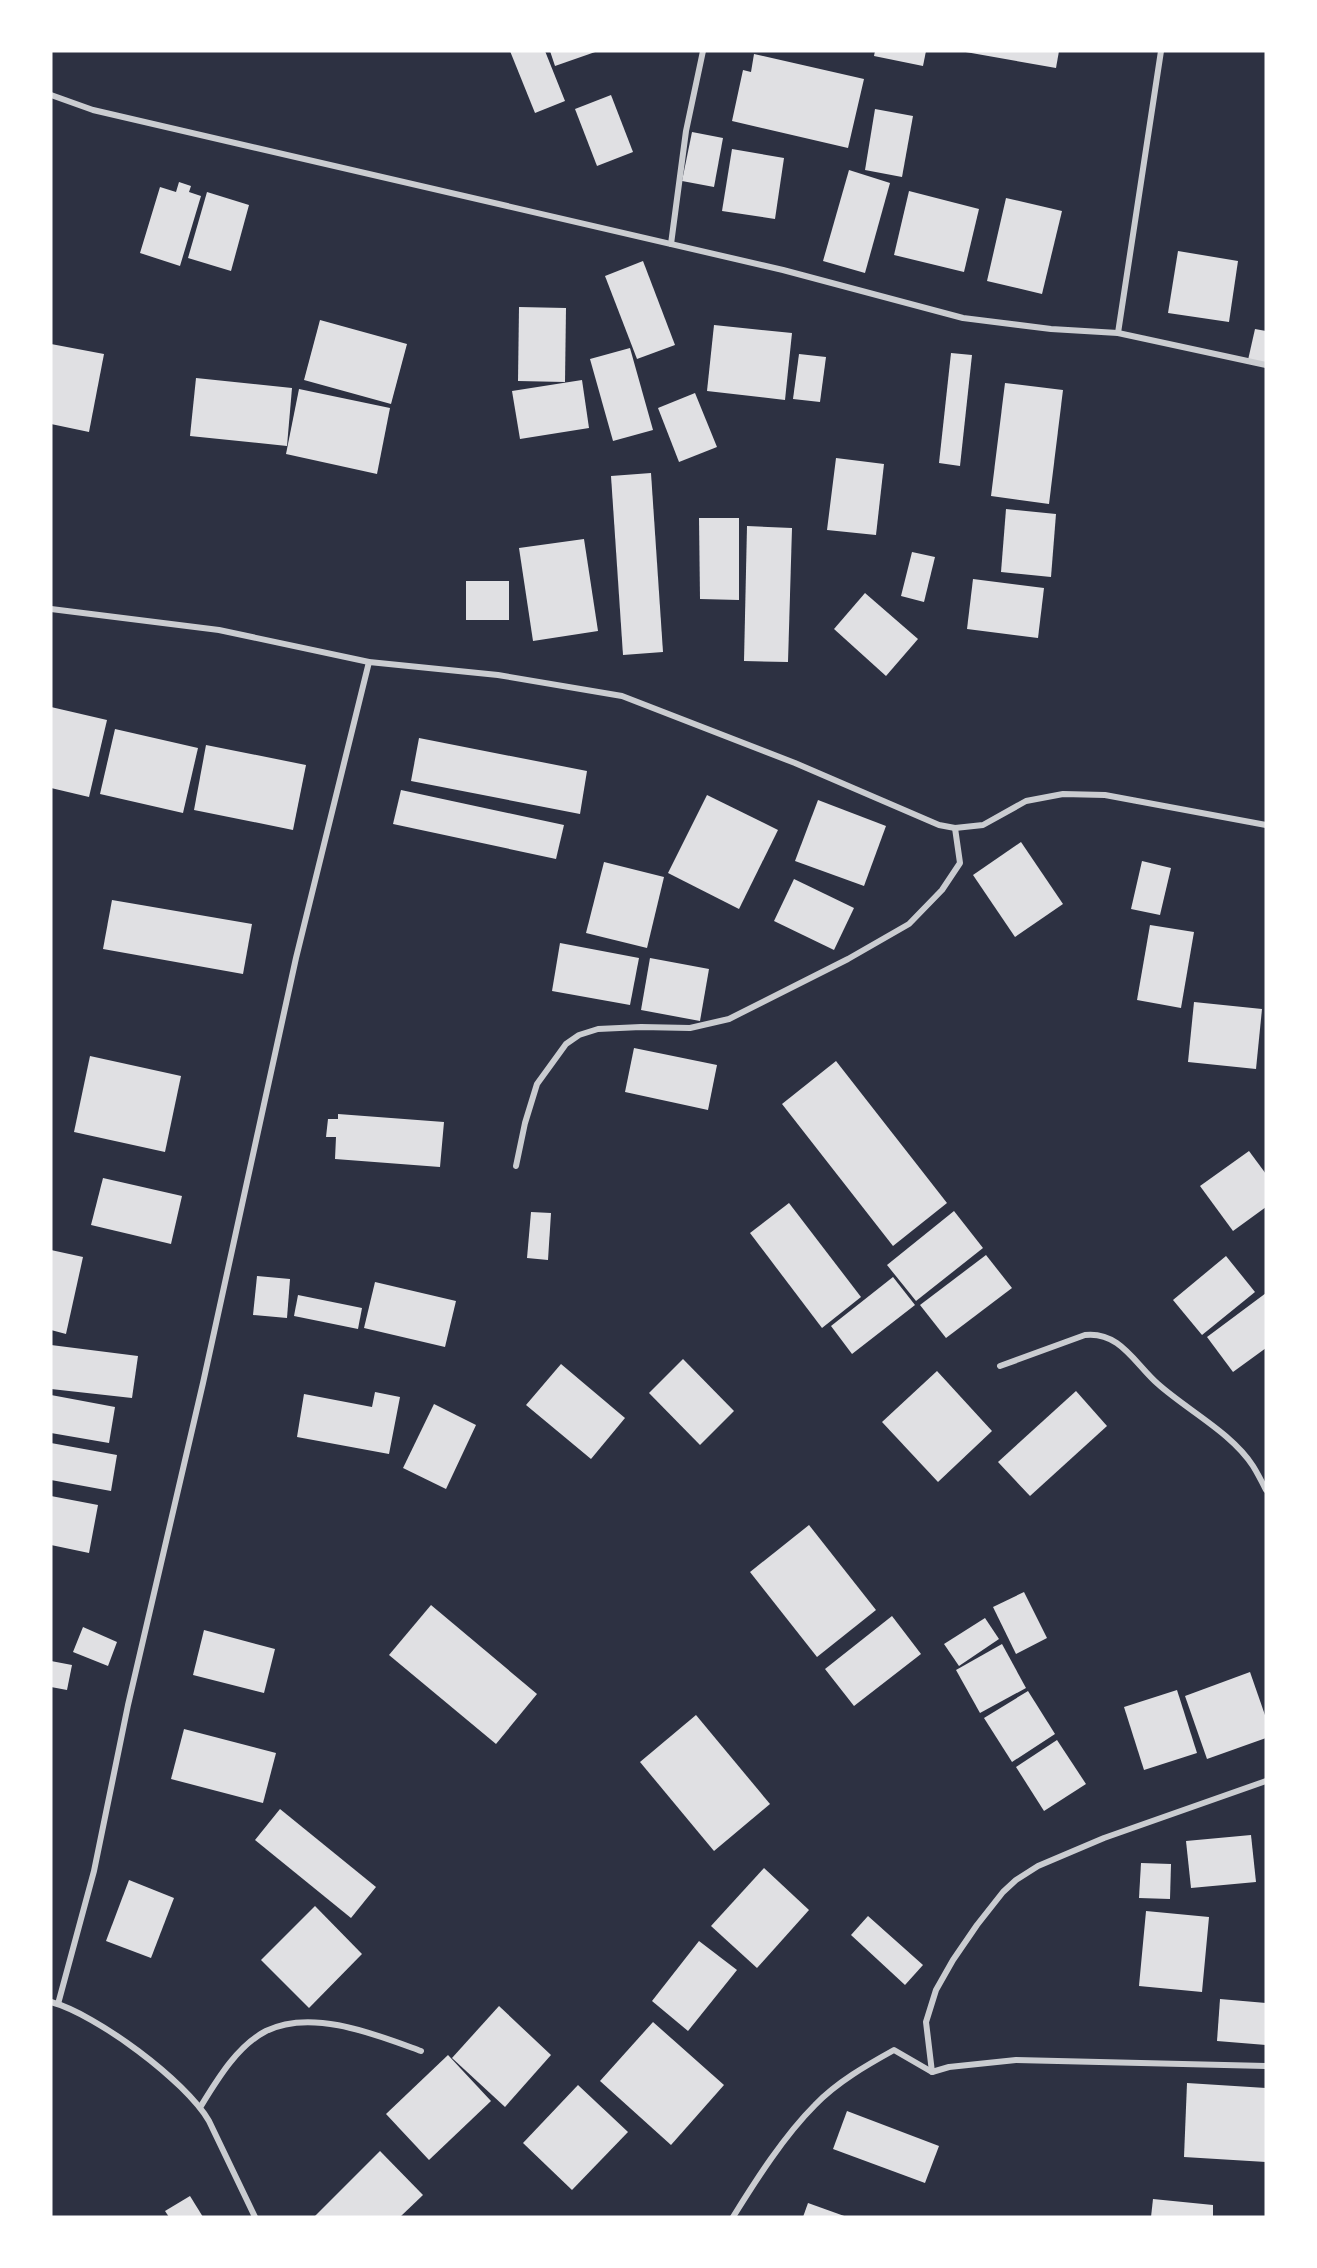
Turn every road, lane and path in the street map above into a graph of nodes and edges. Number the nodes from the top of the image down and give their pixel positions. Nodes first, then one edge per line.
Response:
1 (703, 51) edge
2 (1161, 51) edge
3 (51, 95) edge
4 (671, 244) junction
5 (1118, 333) junction
6 (1266, 365) edge
7 (51, 609) edge
8 (369, 662) junction
9 (1266, 825) edge
10 (955, 828) junction
11 (516, 1166) dead end
12 (1000, 1366) dead end
13 (1266, 1491) edge
14 (1266, 1781) edge
15 (54, 2003) edge
16 (421, 2051) dead end
17 (1266, 2066) edge
18 (932, 2072) junction
19 (201, 2106) junction
20 (255, 2217) edge
21 (734, 2217) edge

1 - 4 street
2 - 5 street
3 - 4 street
4 - 5 street
5 - 6 street
7 - 8 street
8 - 10 street
8 - 15 street
9 - 10 street
10 - 11 street
12 - 13 street
14 - 18 street
15 - 19 street
16 - 19 street
17 - 18 street
18 - 21 street
19 - 20 street

